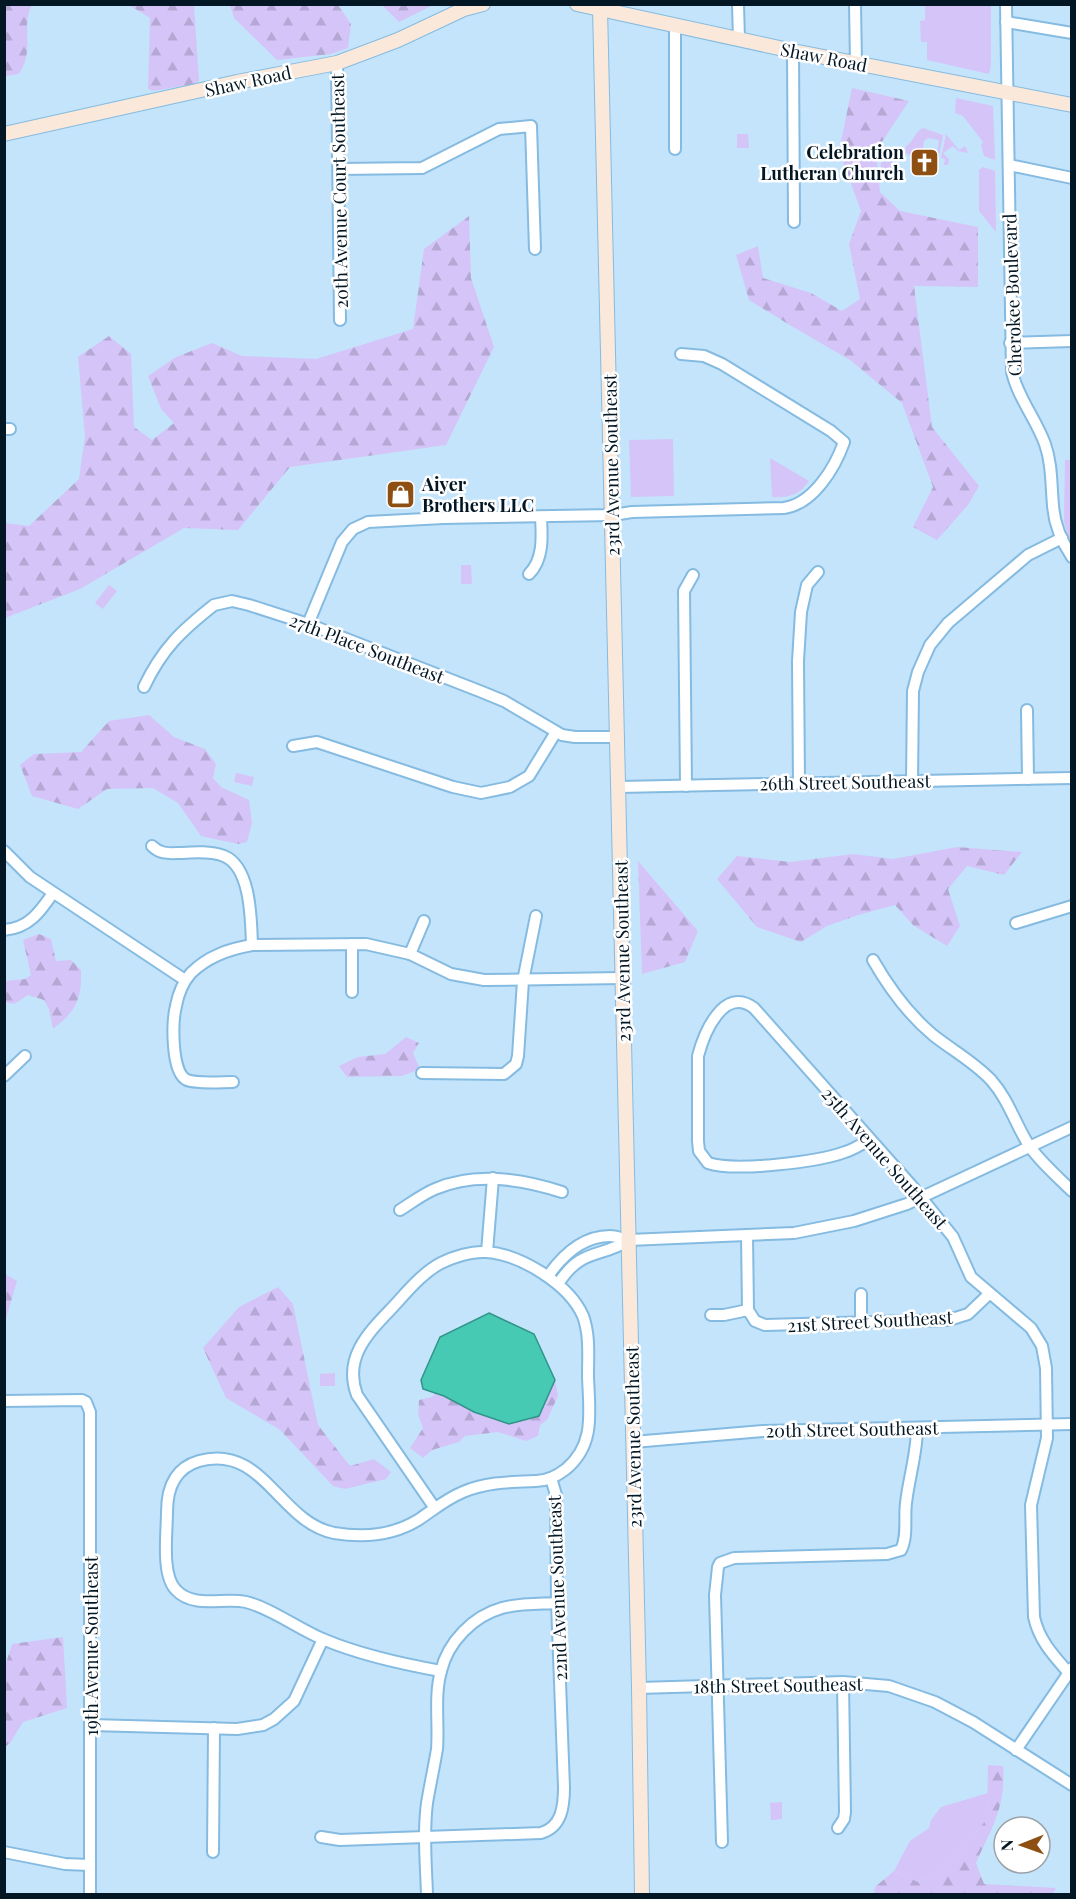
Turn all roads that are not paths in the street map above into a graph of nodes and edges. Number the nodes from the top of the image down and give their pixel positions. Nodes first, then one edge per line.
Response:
1 (483, 4) edge
2 (577, 4) edge
3 (738, 4) edge
4 (855, 4) edge
5 (1006, 4) edge
6 (600, 6) edge
7 (1006, 22) junction
8 (675, 26) junction
9 (1071, 33) edge
10 (739, 40) junction
11 (793, 51) junction
12 (337, 63) junction
13 (856, 64) junction
14 (1009, 93) junction
15 (1071, 105) edge
16 (4, 134) edge
17 (675, 149) dead end
18 (1009, 165) junction
19 (339, 169) junction
20 (1071, 178) edge
21 (794, 222) dead end
22 (535, 249) dead end
23 (340, 320) dead end
24 (1071, 341) edge
25 (1010, 343) junction
26 (681, 354) dead end
27 (612, 515) junction
28 (541, 517) junction
29 (1062, 538) junction
30 (1071, 557) edge
31 (818, 572) dead end
32 (530, 574) dead end
33 (693, 575) dead end
34 (308, 624) junction
35 (144, 687) dead end
36 (1027, 710) dead end
37 (556, 732) junction
38 (618, 737) junction
39 (293, 746) dead end
40 (1071, 778) edge
41 (1028, 779) junction
42 (912, 781) junction
43 (798, 783) junction
44 (686, 786) junction
45 (619, 787) junction
46 (152, 846) dead end
47 (4, 850) edge
48 (53, 893) junction
49 (1071, 906) edge
50 (536, 916) dead end
51 (424, 921) dead end
52 (1016, 923) dead end
53 (4, 930) edge
54 (352, 944) junction
55 (252, 945) junction
56 (410, 954) junction
57 (873, 960) dead end
58 (623, 978) junction
59 (185, 980) junction
60 (523, 981) junction
61 (352, 992) dead end
62 (25, 1056) dead end
63 (422, 1073) dead end
64 (4, 1076) edge
65 (233, 1082) dead end
66 (1071, 1127) edge
67 (870, 1139) junction
68 (1030, 1146) junction
69 (493, 1178) junction
70 (1071, 1191) edge
71 (562, 1192) dead end
72 (920, 1198) junction
73 (400, 1210) dead end
74 (747, 1235) junction
75 (629, 1240) junction
76 (487, 1252) junction
77 (548, 1276) junction
78 (558, 1284) junction
79 (861, 1294) dead end
80 (989, 1294) junction
81 (748, 1310) junction
82 (711, 1315) dead end
83 (861, 1323) junction
84 (4, 1401) edge
85 (1047, 1424) junction
86 (1071, 1424) edge
87 (917, 1428) junction
88 (633, 1442) junction
89 (551, 1478) junction
90 (434, 1508) junction
91 (557, 1604) junction
92 (323, 1640) junction
93 (1070, 1670) edge
94 (441, 1671) junction
95 (843, 1682) junction
96 (718, 1686) junction
97 (639, 1688) junction
98 (92, 1725) junction
99 (214, 1728) junction
100 (1016, 1750) junction
101 (1071, 1785) edge
102 (838, 1828) dead end
103 (426, 1836) junction
104 (321, 1837) dead end
105 (722, 1842) dead end
106 (4, 1852) edge
107 (213, 1852) dead end
108 (89, 1865) junction
109 (90, 1894) edge
110 (427, 1894) edge
111 (642, 1894) edge

1 - 12 street, Shaw Road
2 - 6 street, Shaw Road
3 - 10 street
4 - 13 street
5 - 7 street, Cherokee Boulevard
6 - 8 street, Shaw Road
6 - 27 street, 23rd Avenue Southeast
7 - 9 street
7 - 14 street, Cherokee Boulevard
8 - 10 street, Shaw Road
8 - 17 street
10 - 11 street, Shaw Road
11 - 13 street, Shaw Road
11 - 21 street
12 - 16 street, Shaw Road
12 - 19 street, 20th Avenue Court Southeast
13 - 14 street, Shaw Road
14 - 15 street, Shaw Road
14 - 18 street, Cherokee Boulevard
18 - 20 street
18 - 25 street, Cherokee Boulevard
19 - 22 street
19 - 23 street, 20th Avenue Court Southeast
24 - 25 street
25 - 29 street, Cherokee Boulevard
26 - 27 street
27 - 28 street
27 - 38 street, 23rd Avenue Southeast
28 - 32 street
28 - 34 street
29 - 30 street, Cherokee Boulevard
29 - 42 street
31 - 43 street
33 - 44 street
34 - 35 street, 27th Place Southeast
34 - 37 street, 27th Place Southeast
36 - 41 street
37 - 38 street, 27th Place Southeast
37 - 39 street
38 - 45 street, 23rd Avenue Southeast
40 - 41 street, 26th Street Southeast
41 - 42 street, 26th Street Southeast
42 - 43 street, 26th Street Southeast
43 - 44 street, 26th Street Southeast
44 - 45 street, 26th Street Southeast
45 - 58 street, 23rd Avenue Southeast
46 - 55 street
47 - 48 street
48 - 53 street
48 - 59 street
49 - 52 street
50 - 60 street
51 - 56 street
54 - 55 street
54 - 56 street
54 - 61 street
55 - 59 street
56 - 60 street
57 - 68 street
58 - 60 street
58 - 75 street, 23rd Avenue Southeast
59 - 65 street
60 - 63 street
62 - 64 street
66 - 68 street
67 - 67 street, 25th Avenue Southeast
67 - 72 street, 25th Avenue Southeast
68 - 70 street
68 - 72 street
69 - 71 street
69 - 73 street
69 - 76 street
72 - 74 street
72 - 80 street, 25th Avenue Southeast
74 - 75 street
74 - 81 street
75 - 77 street
75 - 78 street
75 - 88 street, 23rd Avenue Southeast
76 - 77 street, 22nd Avenue Southeast
76 - 90 street
77 - 78 street, 22nd Avenue Southeast
78 - 89 street, 22nd Avenue Southeast
79 - 83 street
80 - 83 street, 21st Street Southeast
80 - 85 street, 25th Avenue Southeast
81 - 82 street
81 - 83 street, 21st Street Southeast
84 - 98 street, 19th Avenue Southeast
85 - 86 street, 20th Street Southeast
85 - 87 street, 20th Street Southeast
85 - 93 street, 25th Avenue Southeast
87 - 88 street, 20th Street Southeast
87 - 96 street
88 - 97 street, 23rd Avenue Southeast
89 - 90 street
89 - 91 street, 22nd Avenue Southeast
90 - 92 street
91 - 94 street
91 - 103 street, 22nd Avenue Southeast
92 - 94 street
92 - 99 street
93 - 100 street
94 - 103 street
95 - 96 street, 18th Street Southeast
95 - 100 street, 18th Street Southeast
95 - 102 street
96 - 97 street, 18th Street Southeast
96 - 105 street
97 - 111 street, 23rd Avenue Southeast
98 - 99 street
98 - 108 street, 19th Avenue Southeast
99 - 107 street
100 - 101 street, 18th Street Southeast
103 - 104 street
103 - 110 street
106 - 108 street
108 - 109 street, 19th Avenue Southeast

